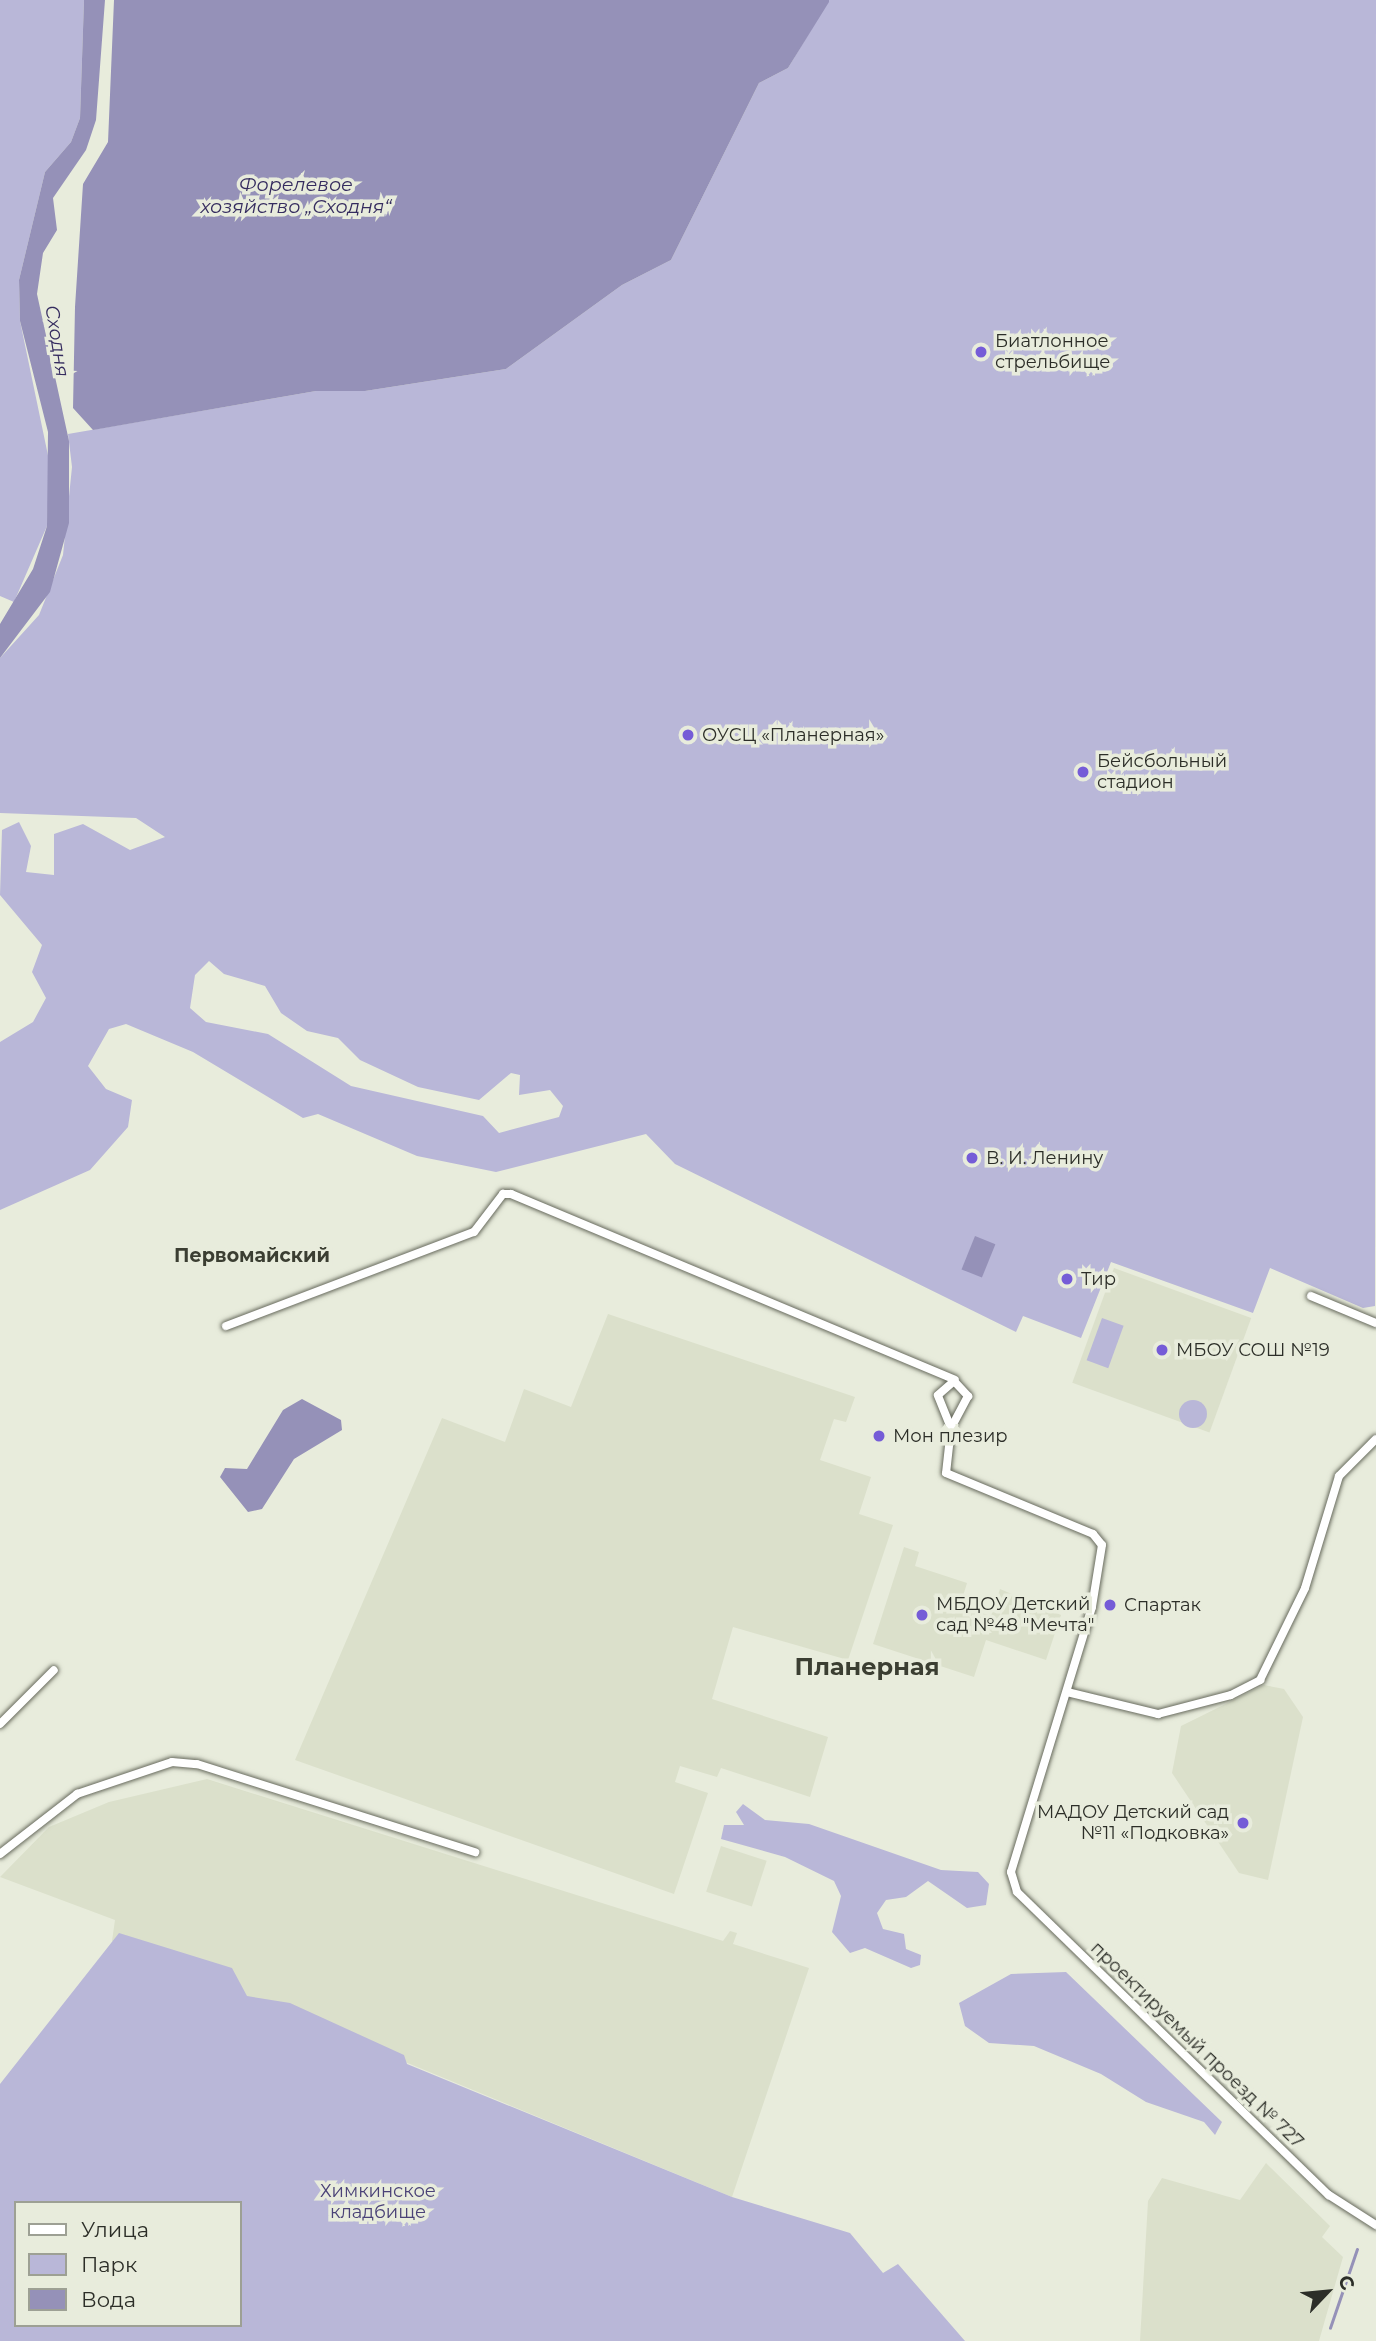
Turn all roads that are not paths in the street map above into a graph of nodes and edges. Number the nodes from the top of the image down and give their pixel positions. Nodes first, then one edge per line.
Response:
1 (1311, 1296) dead end
2 (1376, 1324) edge
3 (226, 1326) dead end
4 (935, 1371) junction
5 (958, 1381) junction
6 (941, 1386) junction
7 (965, 1405) junction
8 (944, 1407) junction
9 (951, 1428) junction
10 (1376, 1439) edge
11 (54, 1670) dead end
12 (1067, 1692) junction
13 (0, 1724) edge
14 (475, 1852) dead end
15 (0, 1854) edge
16 (1376, 2225) edge

1 - 2 street
3 - 4 street
4 - 5 street
4 - 6 street
5 - 6 street
5 - 7 street
6 - 8 street
7 - 8 street
7 - 9 street
8 - 9 street
9 - 12 street
10 - 12 street
11 - 13 street
12 - 16 street, проектируемый проезд № 727
14 - 15 street

